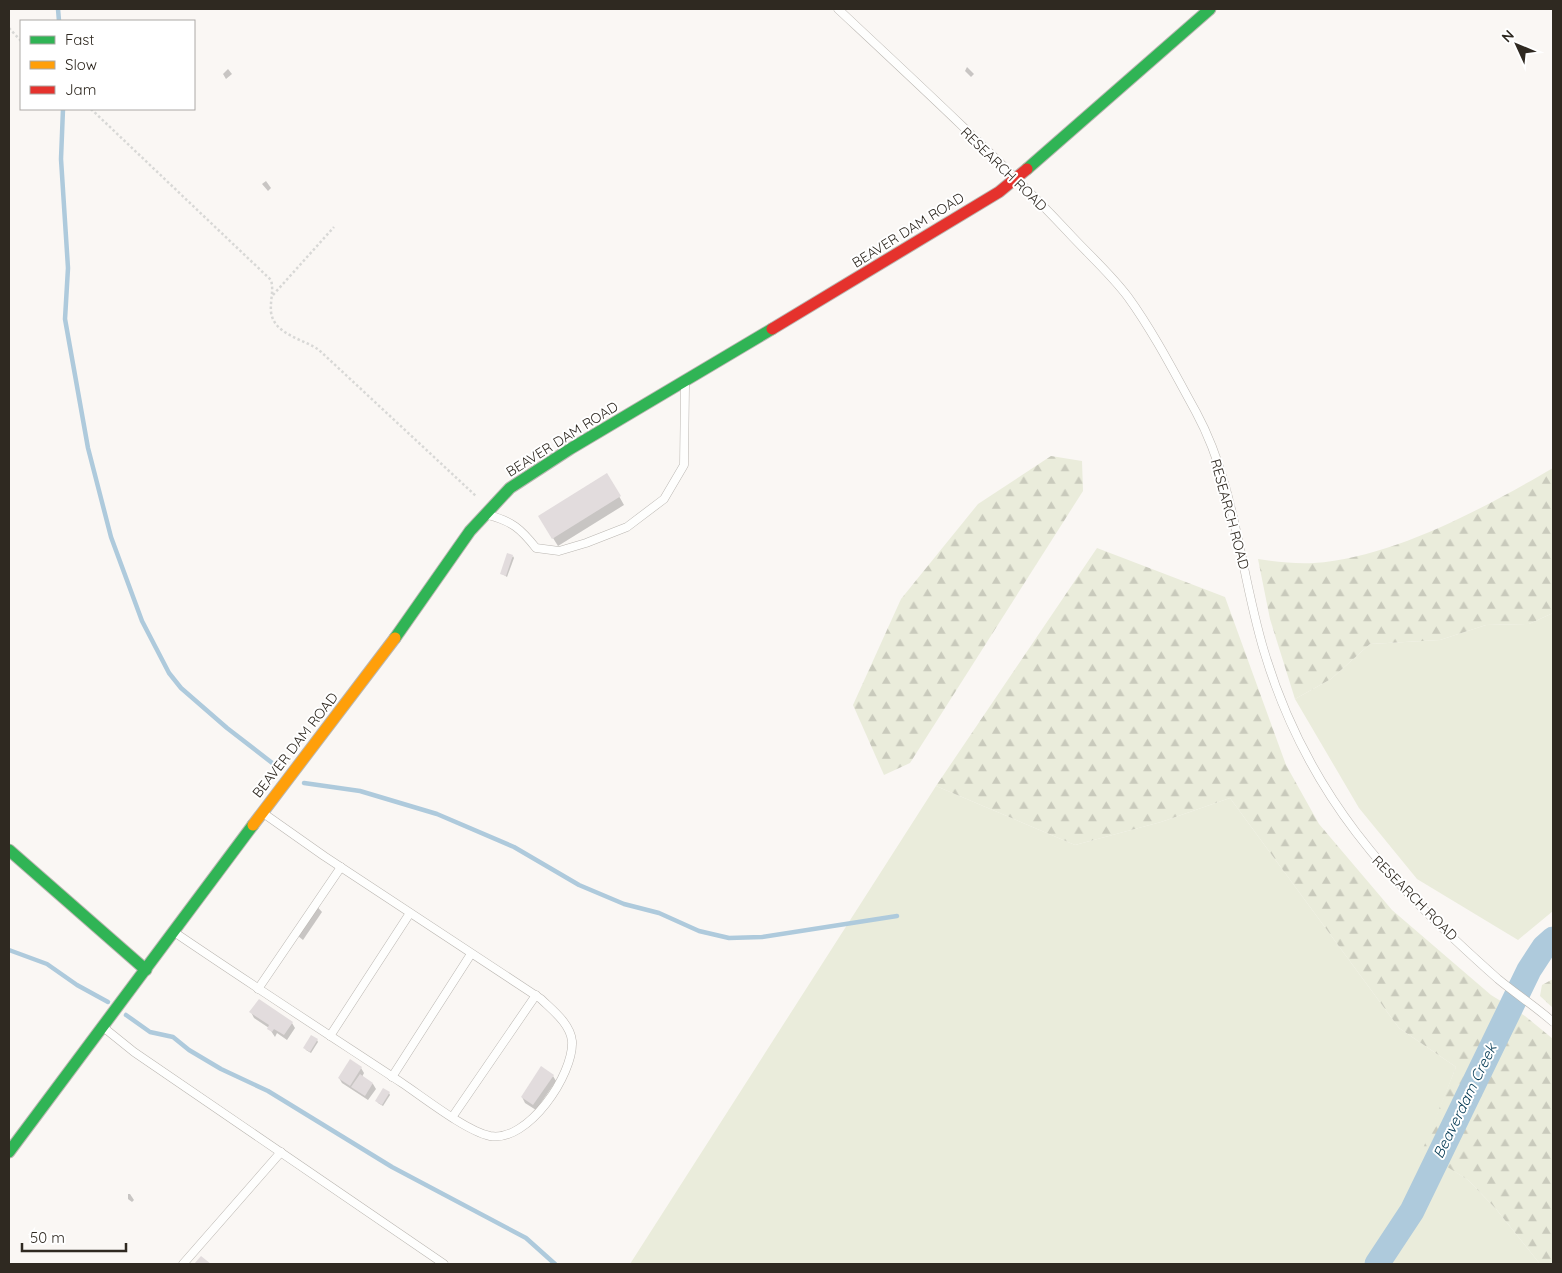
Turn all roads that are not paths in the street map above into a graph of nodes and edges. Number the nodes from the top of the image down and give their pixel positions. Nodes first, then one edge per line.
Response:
1 (838, 9) edge
2 (1210, 9) edge
3 (1016, 179) junction
4 (685, 382) junction
5 (487, 511) junction
6 (262, 812) junction
7 (9, 850) edge
8 (341, 867) junction
9 (410, 913) junction
10 (174, 932) junction
11 (471, 954) junction
12 (146, 970) junction
13 (258, 989) junction
14 (536, 995) junction
15 (1553, 1022) edge
16 (103, 1027) junction
17 (330, 1036) junction
18 (392, 1077) junction
19 (453, 1116) junction
20 (9, 1152) edge
21 (281, 1152) junction
22 (183, 1264) edge
23 (444, 1264) edge

1 - 3 lane, RESEARCH ROAD
2 - 3 street, BEAVER DAM ROAD
3 - 4 street, BEAVER DAM ROAD
3 - 15 lane, RESEARCH ROAD
4 - 5 street, BEAVER DAM ROAD
4 - 5 lane
5 - 6 street, BEAVER DAM ROAD
6 - 8 lane
6 - 10 street, BEAVER DAM ROAD
7 - 12 street
8 - 9 lane
8 - 13 lane
9 - 11 lane
9 - 17 lane
10 - 12 street, BEAVER DAM ROAD
10 - 13 lane
11 - 14 lane
11 - 18 lane
12 - 16 street, BEAVER DAM ROAD
13 - 17 lane
14 - 19 lane
14 - 19 lane
16 - 20 street, BEAVER DAM ROAD
16 - 21 lane
17 - 18 lane
18 - 19 lane
21 - 22 lane
21 - 23 lane

